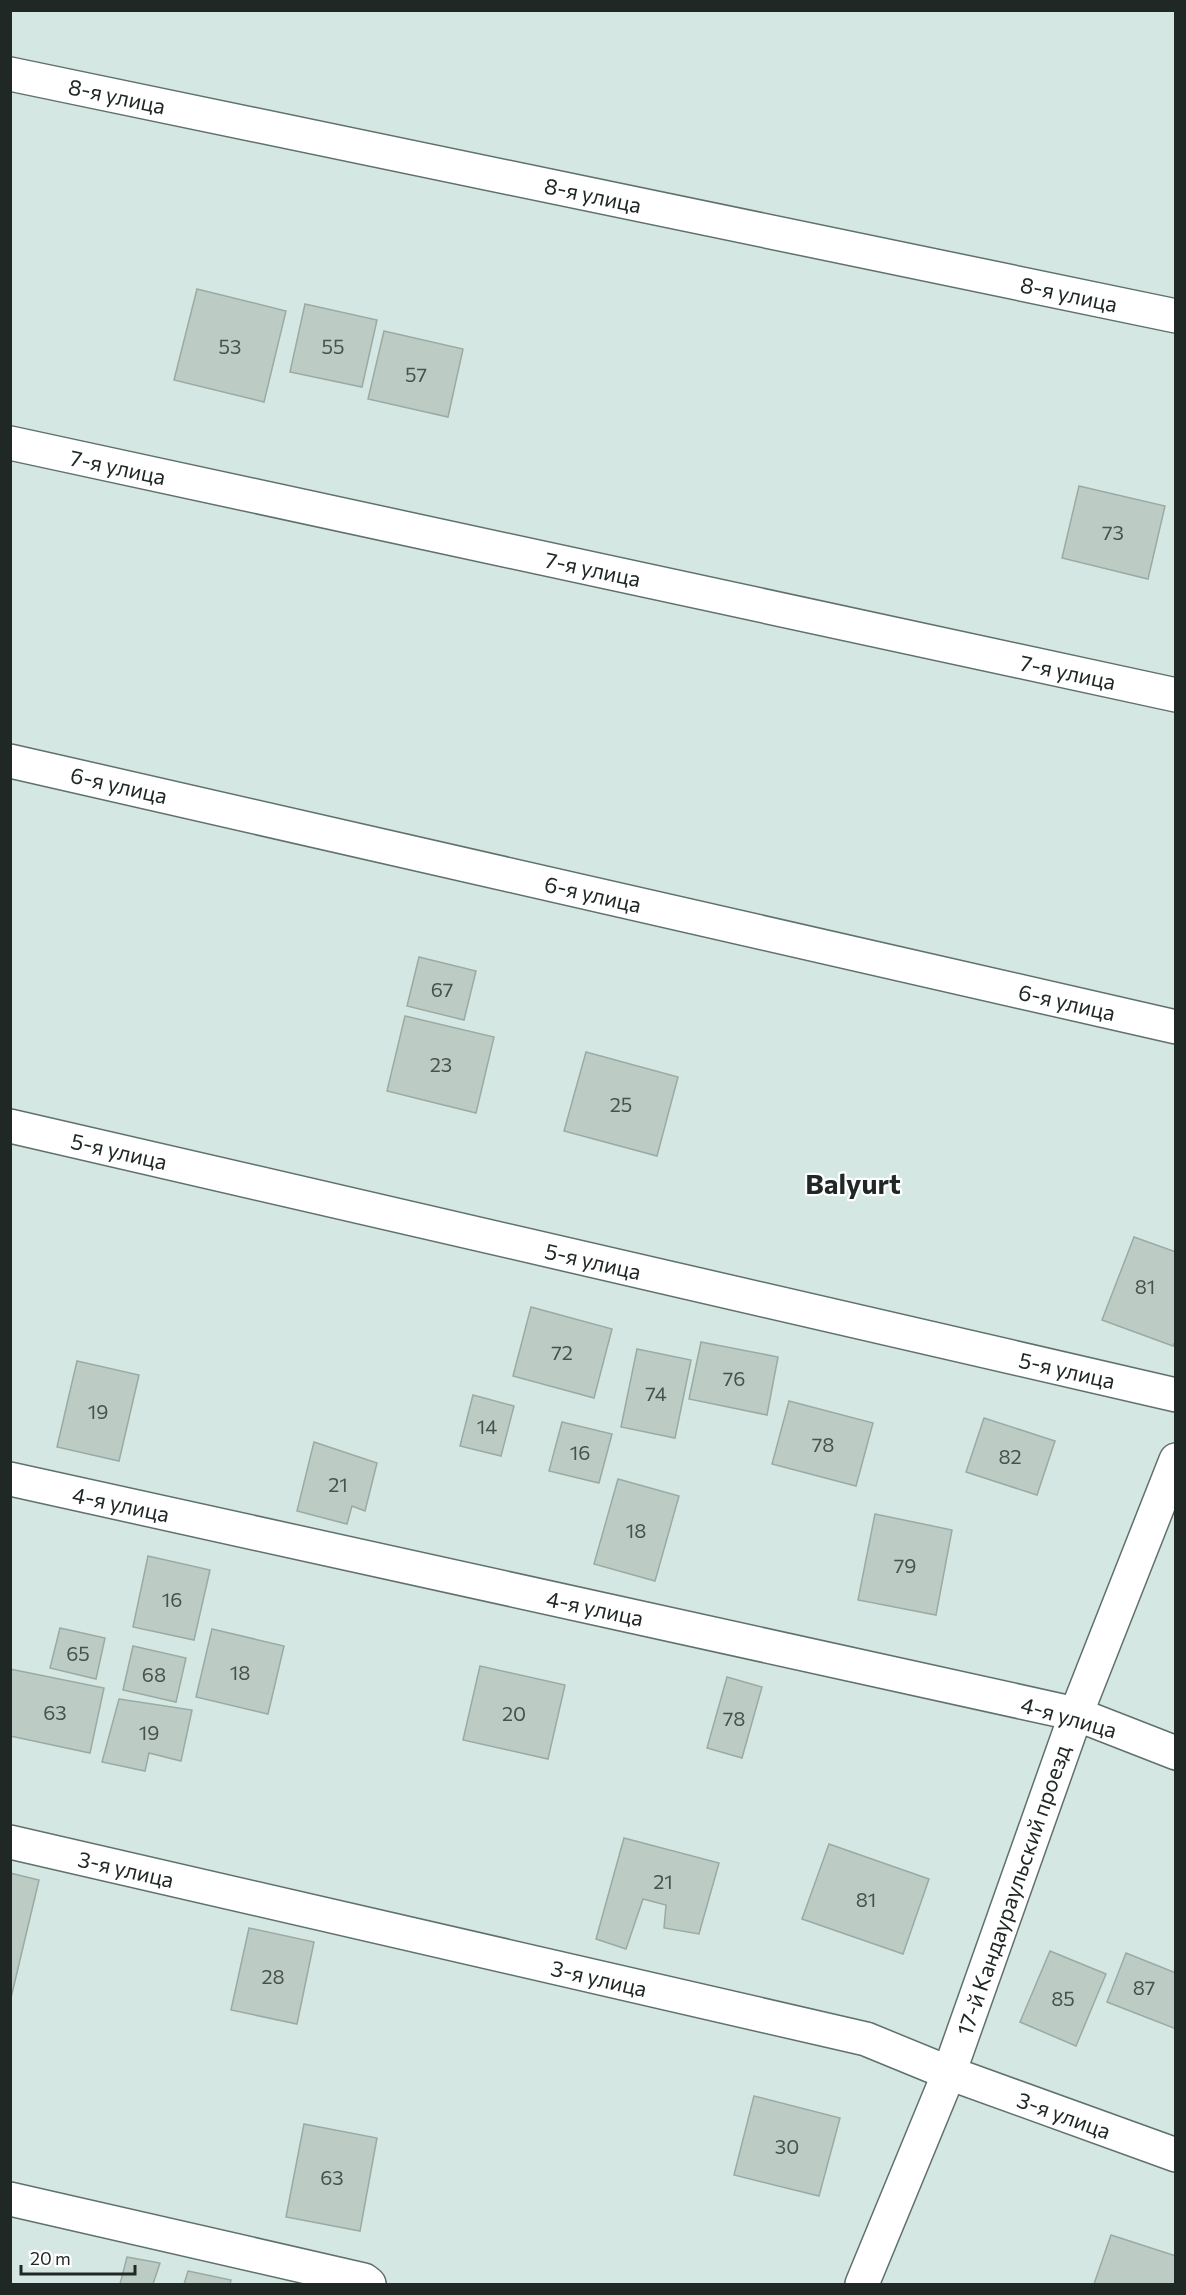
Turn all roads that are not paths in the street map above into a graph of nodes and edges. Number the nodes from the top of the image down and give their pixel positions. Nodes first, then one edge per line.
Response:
1 (10, 74) edge
2 (1176, 316) edge
3 (10, 443) edge
4 (1176, 695) edge
5 (10, 760) edge
6 (1176, 1027) edge
7 (10, 1126) edge
8 (1176, 1395) edge
9 (1176, 1460) edge
10 (10, 1479) edge
11 (1076, 1714) junction
12 (1176, 1753) edge
13 (10, 1842) edge
14 (949, 2073) junction
15 (1176, 2155) edge
16 (10, 2199) edge
17 (369, 2284) edge
18 (862, 2284) edge

1 - 2 street, 8-я улица
3 - 4 street, 7-я улица
5 - 6 street, 6-я улица
7 - 8 street, 5-я улица
9 - 11 street, 17-й Кандаураульский проезд
10 - 11 street, 4-я улица
11 - 12 street, 4-я улица
11 - 14 street, 17-й Кандаураульский проезд
13 - 14 street, 3-я улица
14 - 15 street, 3-я улица
14 - 18 street, 17-й Кандаураульский проезд
16 - 17 street

